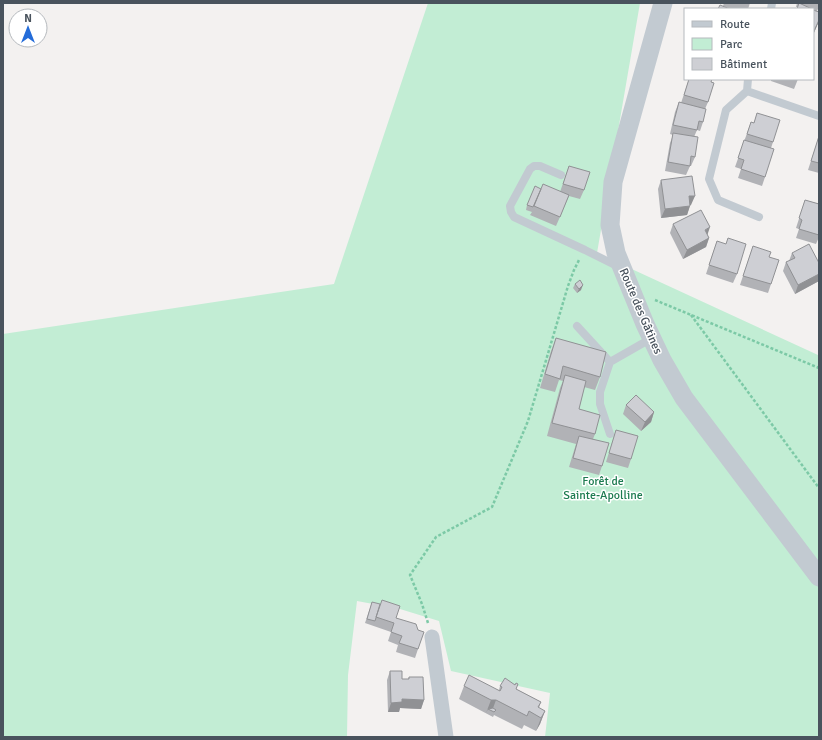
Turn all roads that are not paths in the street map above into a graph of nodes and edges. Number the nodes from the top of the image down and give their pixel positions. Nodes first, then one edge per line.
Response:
1 (663, 3) edge
2 (748, 80) edge
3 (747, 91) junction
4 (819, 116) edge
5 (561, 176) dead end
6 (760, 217) dead end
7 (623, 270) junction
8 (577, 326) dead end
9 (652, 338) junction
10 (610, 362) junction
11 (610, 434) dead end
12 (819, 577) edge
13 (432, 637) road end
14 (446, 737) edge

1 - 7 street, Route des Gâtines
2 - 3 lane
3 - 4 lane
3 - 6 lane
5 - 7 lane
7 - 9 street, Route des Gâtines
8 - 10 lane
9 - 10 lane
9 - 12 street, Route des Gâtines
10 - 11 lane
13 - 14 street

